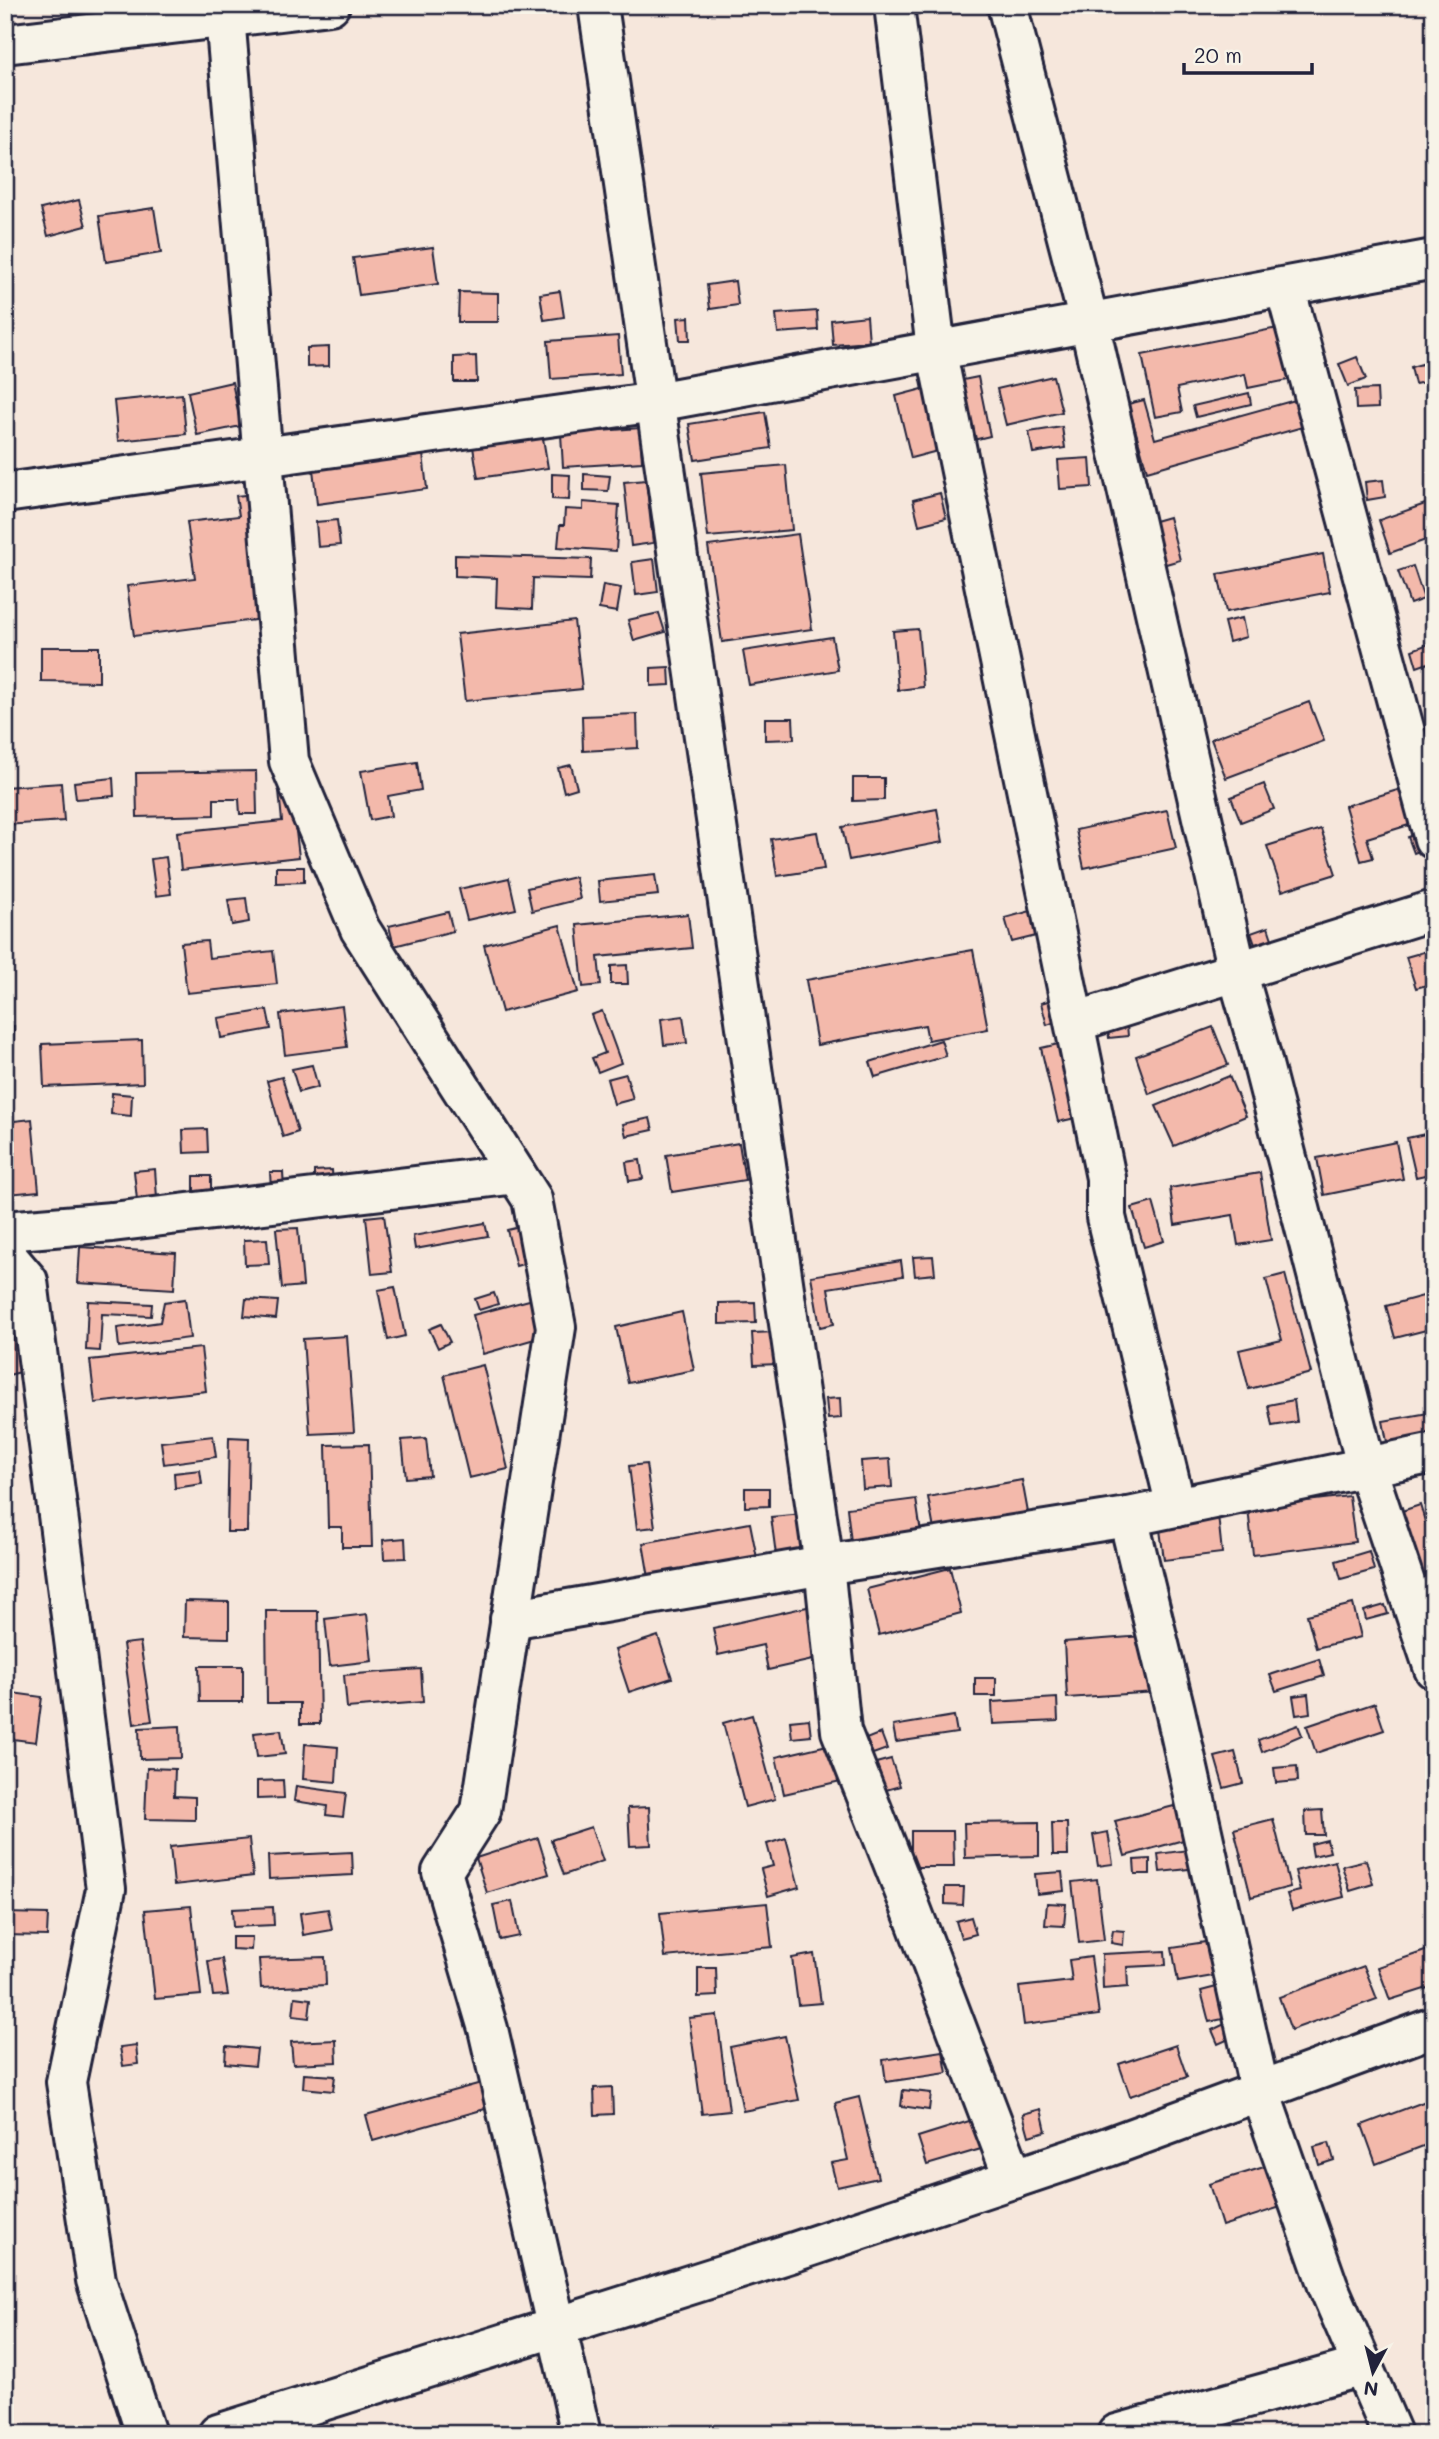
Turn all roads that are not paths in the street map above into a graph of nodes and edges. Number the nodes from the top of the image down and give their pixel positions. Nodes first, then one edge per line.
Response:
1 (330, 5) edge
2 (598, 5) edge
3 (894, 5) edge
4 (1007, 5) edge
5 (224, 12) edge
6 (5, 44) edge
7 (1434, 259) edge
8 (1285, 286) junction
9 (1088, 322) junction
10 (936, 349) junction
11 (656, 402) junction
12 (264, 456) junction
13 (5, 493) edge
14 (1434, 839) edge
15 (1434, 910) edge
16 (1237, 971) junction
17 (1074, 1022) junction
18 (516, 1174) junction
19 (5, 1231) edge
20 (5, 1254) edge
21 (1434, 1453) edge
22 (1367, 1469) junction
23 (1176, 1507) junction
24 (1128, 1517) junction
25 (824, 1565) junction
26 (510, 1619) junction
27 (1434, 1669) edge
28 (1434, 2027) edge
29 (1260, 2092) junction
30 (1014, 2179) junction
31 (557, 2327) junction
32 (1363, 2366) junction
33 (146, 2434) edge
34 (218, 2434) edge
35 (581, 2434) edge
36 (1117, 2434) edge
37 (1392, 2434) edge

1 - 5 street
2 - 11 street
3 - 10 street
4 - 9 street
5 - 6 street
5 - 12 street
7 - 8 street
8 - 9 street
8 - 14 street
9 - 10 street
9 - 16 street
10 - 11 street
10 - 17 street
11 - 12 street
11 - 25 street
12 - 13 street
12 - 18 street
15 - 16 street
16 - 17 street
16 - 22 street
17 - 23 street
18 - 19 street
18 - 26 street
20 - 33 street
21 - 22 street
22 - 23 street
22 - 27 street
23 - 24 street
24 - 25 street
24 - 29 street
25 - 26 street
25 - 30 street
26 - 31 street
28 - 29 street
29 - 30 street
29 - 32 street
30 - 31 street
31 - 34 street
31 - 35 street
32 - 36 street
32 - 37 street

